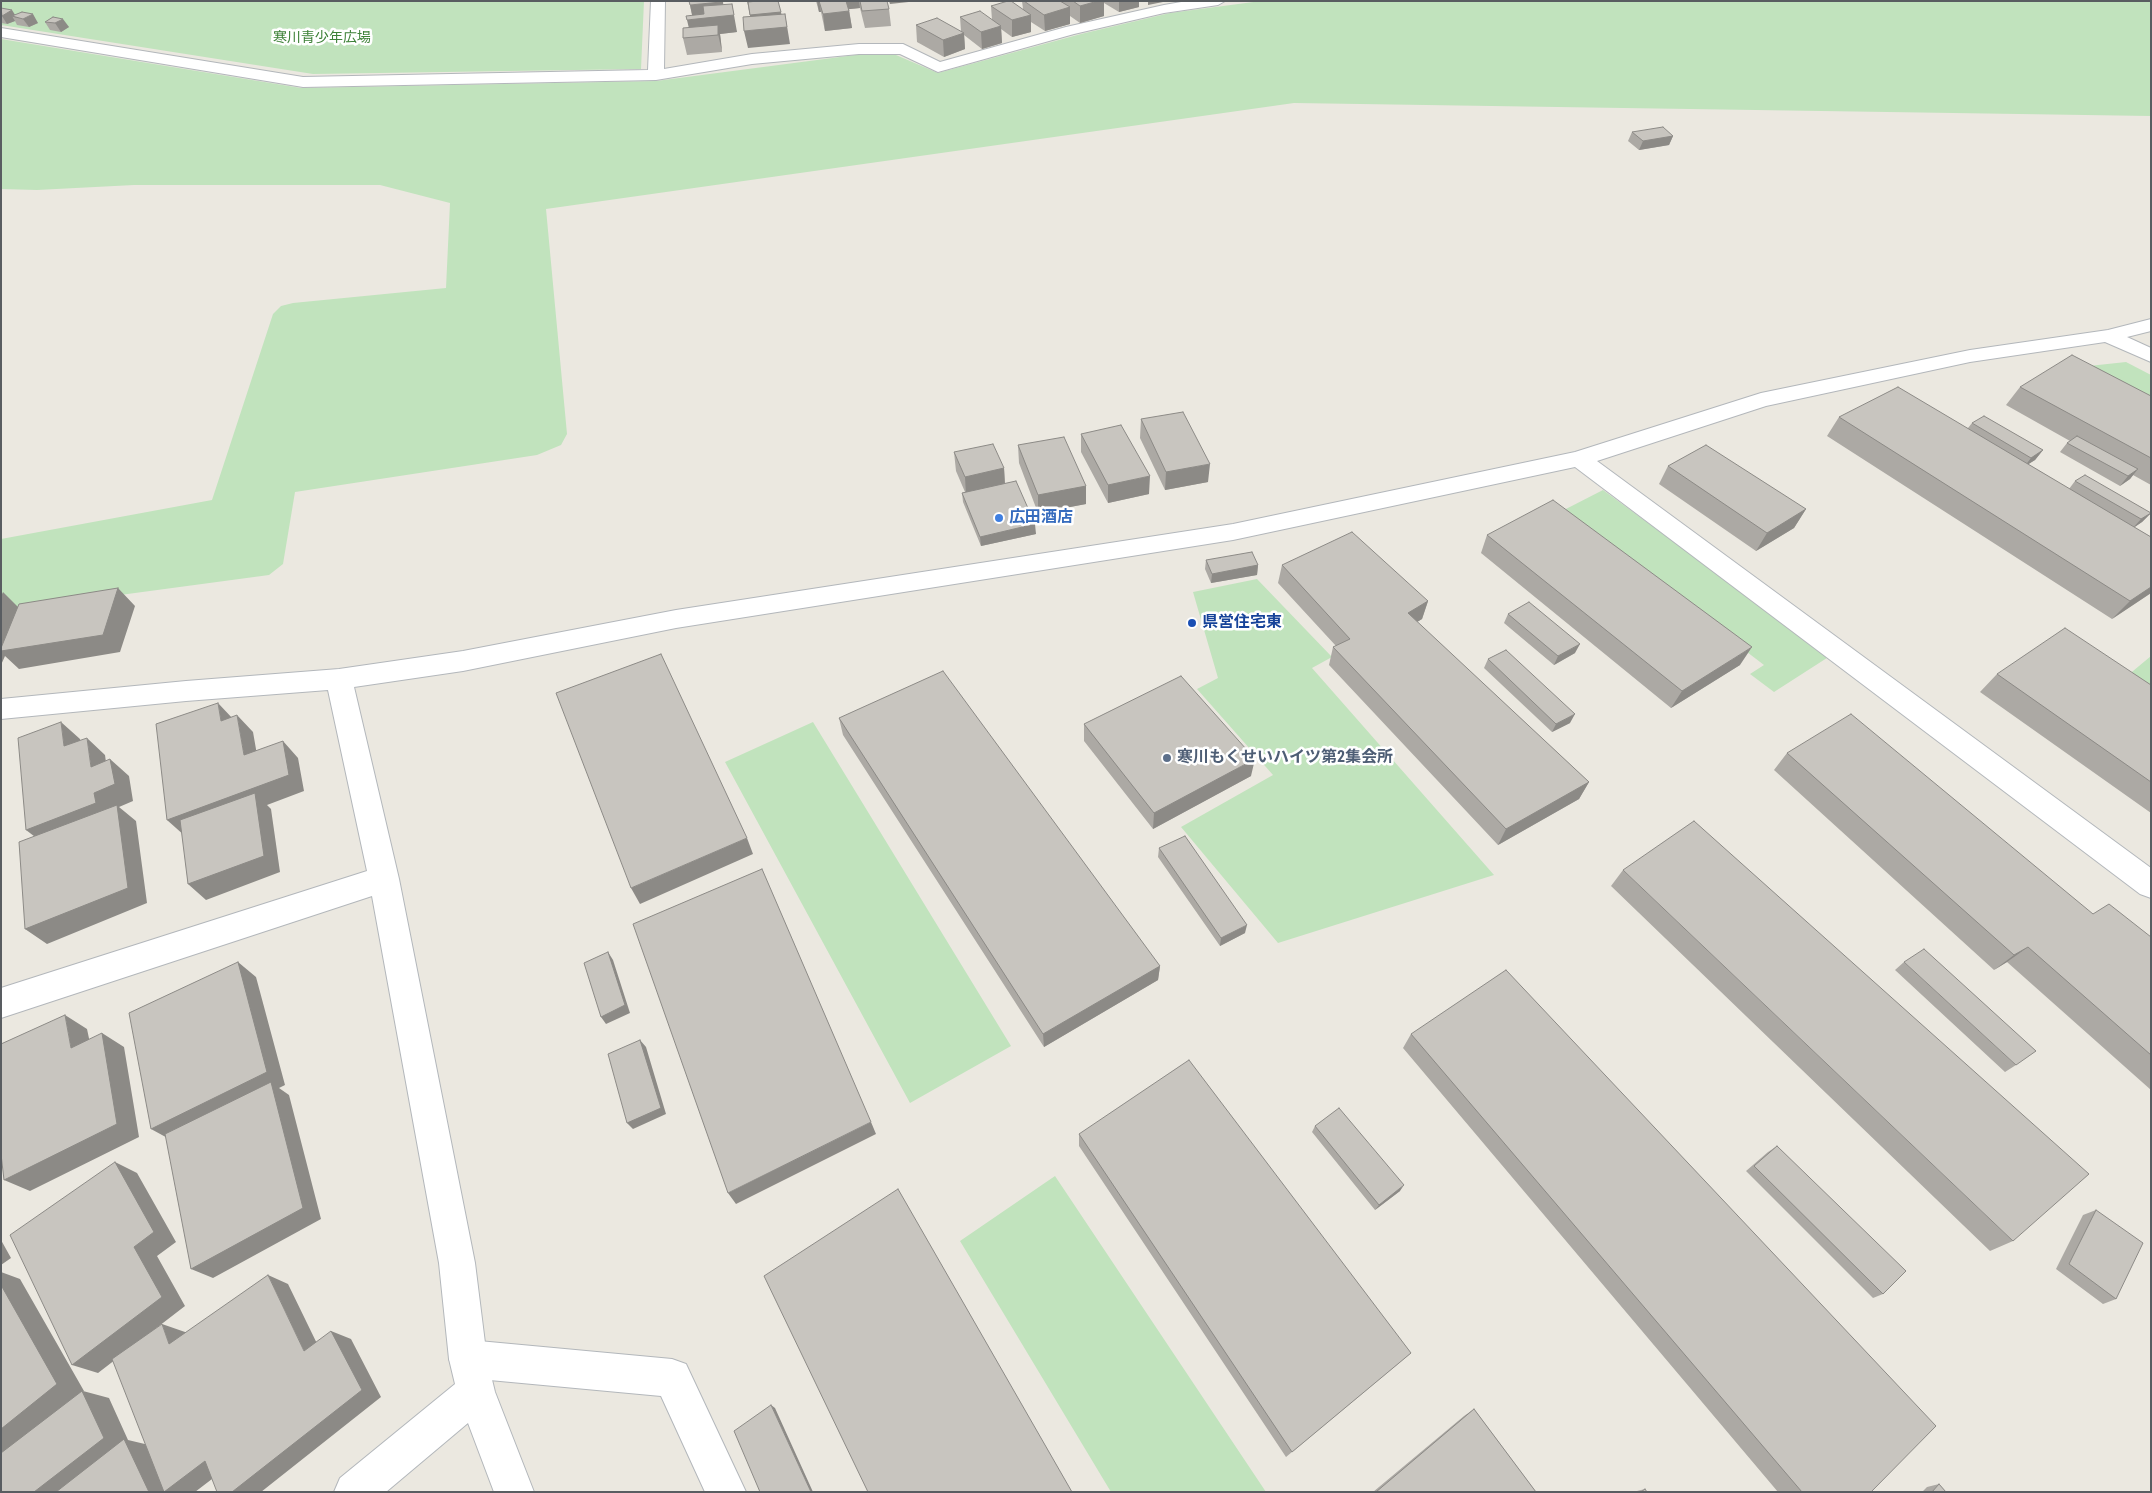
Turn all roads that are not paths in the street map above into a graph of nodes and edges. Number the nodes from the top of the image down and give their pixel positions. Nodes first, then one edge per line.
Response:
1 (658, 1) edge
2 (1218, 1) edge
3 (1, 32) edge
4 (656, 75) junction
5 (2151, 325) edge
6 (2108, 336) junction
7 (2151, 356) edge
8 (1579, 459) junction
9 (339, 680) junction
10 (1, 709) edge
11 (384, 879) junction
12 (2151, 885) edge
13 (1, 1003) edge
14 (472, 1376) junction
15 (354, 1492) edge
16 (514, 1492) edge
17 (726, 1492) edge

1 - 4 street
2 - 4 street
3 - 4 street
5 - 6 street
6 - 7 street
6 - 8 street
8 - 9 street
8 - 12 street
9 - 10 street
9 - 11 street
11 - 13 street
11 - 14 street
14 - 15 street
14 - 16 street
14 - 17 street

